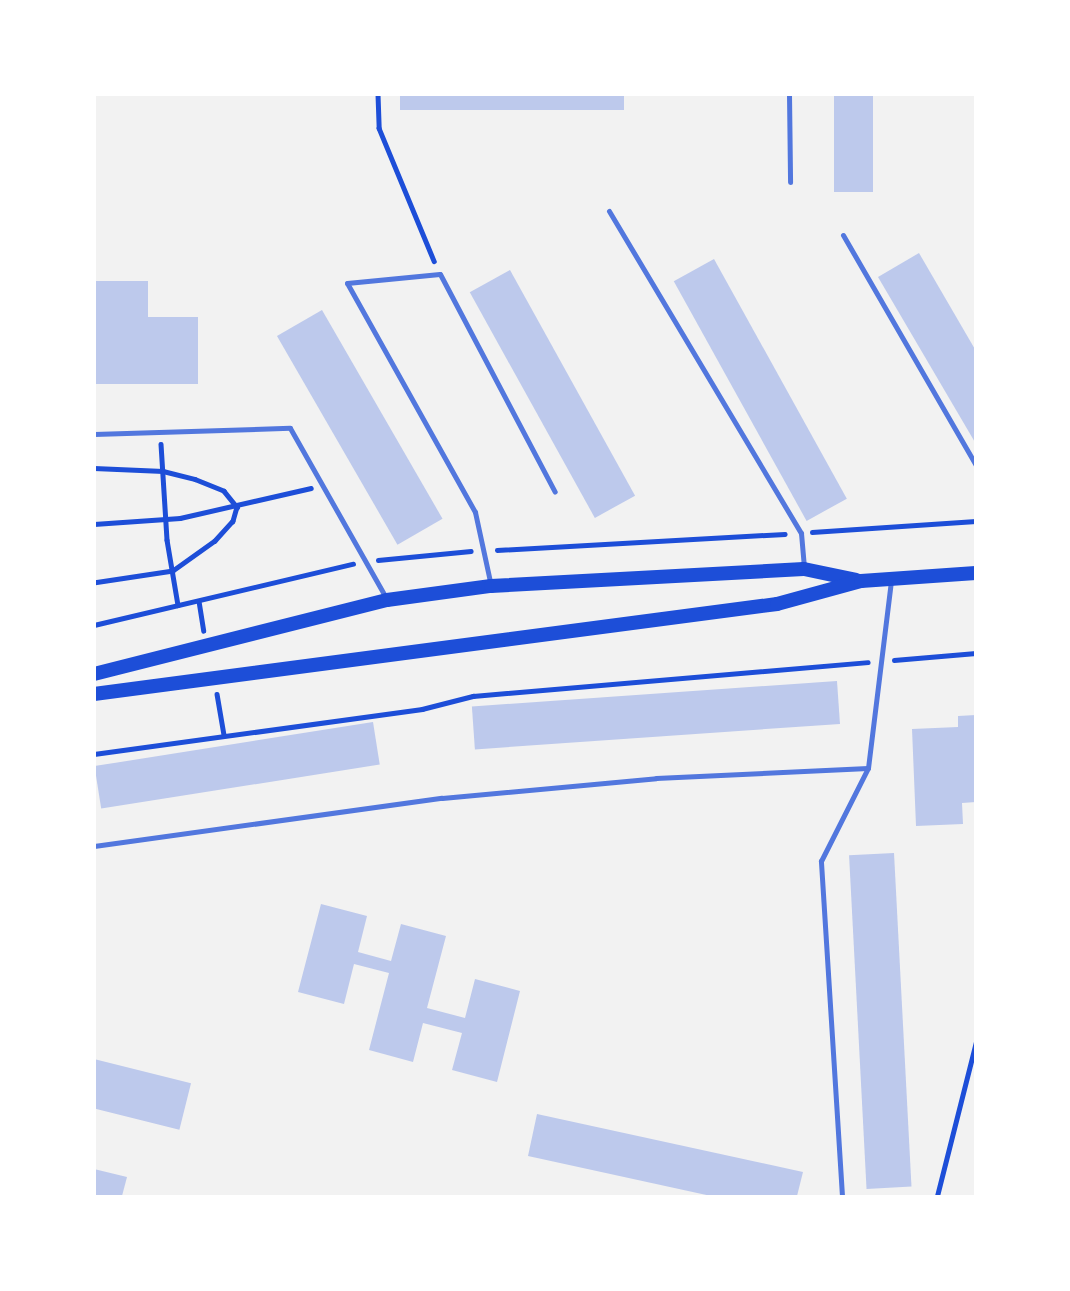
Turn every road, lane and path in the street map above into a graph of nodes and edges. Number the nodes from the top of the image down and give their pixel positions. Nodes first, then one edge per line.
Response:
1 (378, 94) edge
2 (789, 94) edge
3 (790, 182) dead end
4 (609, 211) dead end
5 (843, 235) dead end
6 (440, 274) junction
7 (161, 433) junction
8 (94, 434) edge
9 (975, 465) edge
10 (94, 468) edge
11 (163, 471) junction
12 (322, 485) junction
13 (555, 492) dead end
14 (237, 506) junction
15 (166, 520) junction
16 (975, 521) edge
17 (94, 524) edge
18 (801, 533) junction
19 (481, 550) junction
20 (365, 561) junction
21 (804, 569) junction
22 (173, 571) junction
23 (975, 573) edge
24 (891, 579) junction
25 (861, 581) junction
26 (94, 583) edge
27 (491, 586) junction
28 (387, 600) junction
29 (178, 605) junction
30 (94, 625) edge
31 (975, 653) edge
32 (883, 661) junction
33 (94, 674) edge
34 (94, 694) edge
35 (94, 754) edge
36 (868, 768) junction
37 (94, 846) edge
38 (975, 1042) edge
39 (842, 1196) edge
40 (937, 1196) edge

1 - 6 path
2 - 3 lane
4 - 18 lane
5 - 9 lane
6 - 13 lane
6 - 19 lane
7 - 8 lane
7 - 11 path
7 - 12 lane
10 - 11 path
11 - 14 path
11 - 15 path
12 - 14 path
12 - 20 lane
14 - 15 path
14 - 22 path
15 - 17 path
15 - 22 path
16 - 18 path
18 - 19 path
18 - 21 lane
19 - 20 path
19 - 27 lane
20 - 28 lane
20 - 29 path
21 - 25 main road
21 - 27 main road
22 - 26 path
22 - 29 path
23 - 24 main road
24 - 25 main road
24 - 32 lane
25 - 34 main road
27 - 28 main road
28 - 33 main road
29 - 30 path
31 - 32 path
32 - 35 path
32 - 36 lane
36 - 37 lane
36 - 39 lane
38 - 40 path

